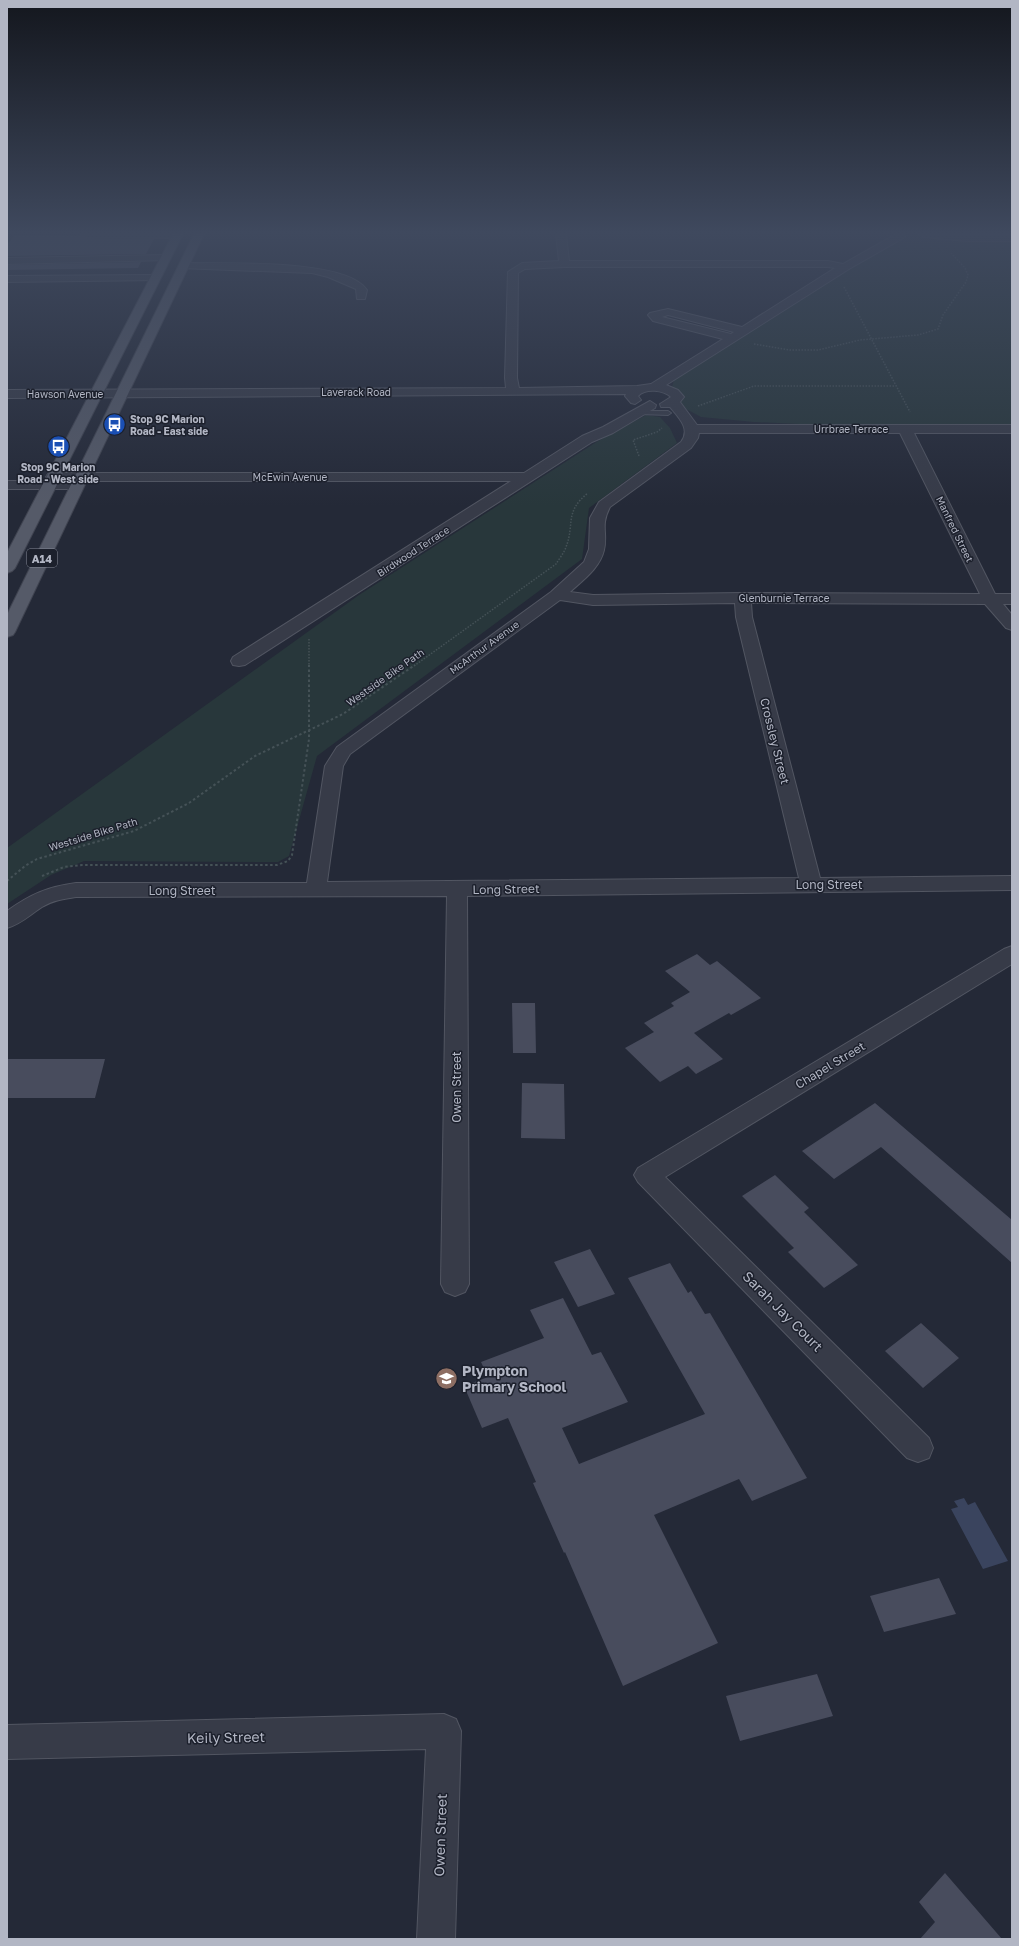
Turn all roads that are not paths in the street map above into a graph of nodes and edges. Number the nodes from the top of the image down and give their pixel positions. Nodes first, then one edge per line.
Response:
1 (132, 325) edge
2 (156, 325) edge
3 (512, 325) edge
4 (681, 325) edge
5 (719, 325) edge
6 (754, 325) edge
7 (744, 331) junction
8 (734, 338) junction
9 (676, 374) junction
10 (655, 387) junction
11 (513, 391) junction
12 (7, 394) edge
13 (96, 394) junction
14 (123, 394) junction
15 (642, 402) junction
16 (669, 407) junction
17 (909, 423) junction
18 (691, 429) junction
19 (1012, 429) edge
20 (528, 477) junction
21 (51, 481) junction
22 (79, 481) junction
23 (7, 485) edge
24 (7, 568) edge
25 (557, 595) junction
26 (743, 598) junction
27 (990, 599) junction
28 (1012, 599) edge
29 (1012, 625) edge
30 (7, 632) edge
31 (239, 661) dead end
32 (1012, 883) edge
33 (811, 884) junction
34 (316, 889) junction
35 (457, 890) junction
36 (7, 921) edge
37 (1012, 954) edge
38 (647, 1174) joint
39 (455, 1284) dead end
40 (918, 1448) dead end
41 (444, 1731) joint
42 (7, 1742) edge
43 (436, 1939) edge

1 - 13 main road, A14
2 - 14 main road, A14
3 - 11 street
4 - 8 street
5 - 7 street
6 - 7 street
7 - 8 street
8 - 9 street
9 - 10 street
9 - 16 street
10 - 15 street
10 - 16 street
11 - 14 street, Laverack Road
11 - 15 street, Laverack Road
12 - 13 street, Hawson Avenue
13 - 14 street, Hawson Avenue
13 - 21 main road, A14
14 - 22 main road, A14
15 - 16 street
15 - 16 lane
15 - 20 street, Birdwood Terrace
16 - 18 street
17 - 18 street, Urrbrae Terrace
17 - 19 street, Urrbrae Terrace
17 - 27 street, Manfred Street
18 - 25 street, McArthur Avenue
20 - 22 street, McEwin Avenue
20 - 31 street, Birdwood Terrace
21 - 22 street, McEwin Avenue
21 - 23 street, McEwin Avenue
21 - 24 main road, A14
22 - 30 main road, A14
25 - 26 street, Glenburnie Terrace
25 - 34 street, McArthur Avenue
26 - 27 street, Glenburnie Terrace
26 - 33 street, Crossley Street
27 - 28 street, Glenburnie Terrace
27 - 29 street, Manfred Street
32 - 33 street, Long Street
33 - 35 street, Long Street
34 - 35 street, Long Street
34 - 36 street, Long Street
35 - 39 street, Owen Street
37 - 38 street, Chapel Street
38 - 40 street, Sarah Jay Court
41 - 42 street, Keily Street
41 - 43 street, Owen Street

